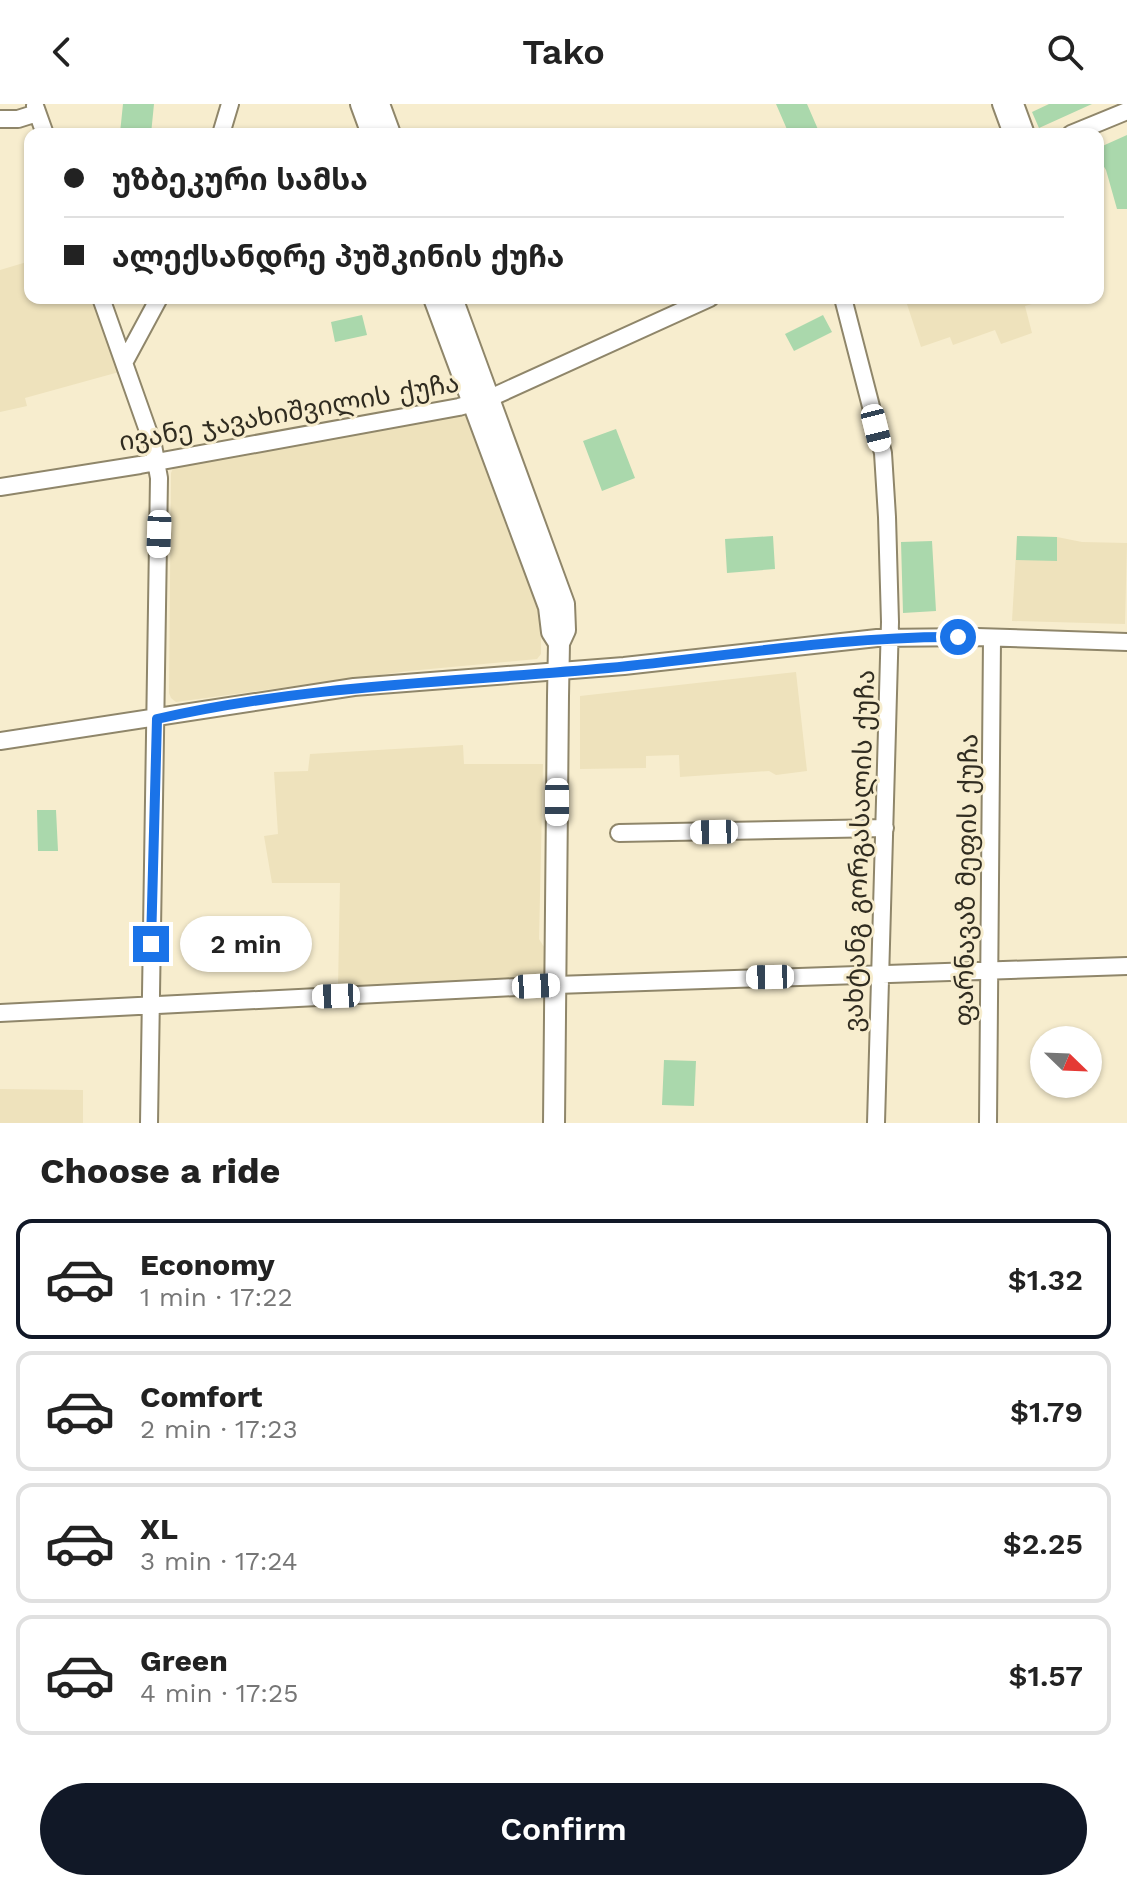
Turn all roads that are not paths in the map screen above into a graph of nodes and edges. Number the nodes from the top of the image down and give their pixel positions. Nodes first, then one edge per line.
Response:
1 (230, 104) edge
2 (361, 104) edge
3 (379, 104) edge
4 (1001, 104) edge
5 (1015, 104) edge
6 (35, 108) edge
7 (1127, 111) edge
8 (0, 119) edge
9 (43, 128) edge
10 (223, 128) edge
11 (370, 128) edge
12 (388, 128) edge
13 (1010, 128) edge
14 (1024, 128) edge
15 (1086, 128) edge
16 (103, 304) edge
17 (156, 304) edge
18 (437, 304) edge
19 (454, 304) edge
20 (697, 304) edge
21 (845, 304) edge
22 (125, 361) junction
23 (482, 400) junction
24 (157, 462) junction
25 (0, 487) edge
26 (889, 638) junction
27 (992, 638) junction
28 (1127, 642) edge
29 (559, 672) junction
30 (157, 719) junction
31 (0, 741) edge
32 (885, 828) junction
33 (619, 833) dead end
34 (1127, 966) edge
35 (990, 969) junction
36 (878, 974) junction
37 (556, 985) junction
38 (150, 1006) junction
39 (0, 1013) edge
40 (149, 1123) edge
41 (554, 1123) edge
42 (876, 1123) edge
43 (988, 1123) edge

1 - 10 street
2 - 11 main road
3 - 12 main road
4 - 13 street
5 - 14 street
6 - 8 street
6 - 9 street
7 - 15 street
16 - 22 street
17 - 22 street
18 - 23 main road
19 - 23 main road
20 - 23 street, ივანე ჯავახიშვილის ქუჩა
21 - 26 street, ვახტანგ გორგასალის ქუჩა
22 - 24 street
23 - 24 street, ივანე ჯავახიშვილის ქუჩა
23 - 29 main road
24 - 25 street, ივანე ჯავახიშვილის ქუჩა
24 - 30 street
26 - 27 street
26 - 29 street
26 - 32 street, ვახტანგ გორგასალის ქუჩა
27 - 28 street
27 - 35 street, ფარნავაზ მეფის ქუჩა
29 - 30 street
29 - 37 main road
30 - 31 street
30 - 38 street
32 - 33 street
32 - 36 street, ვახტანგ გორგასალის ქუჩა
34 - 35 street
35 - 36 street
35 - 43 street, ფარნავაზ მეფის ქუჩა
36 - 37 street
36 - 42 street, ვახტანგ გორგასალის ქუჩა
37 - 38 street
37 - 41 main road
38 - 39 street
38 - 40 street

